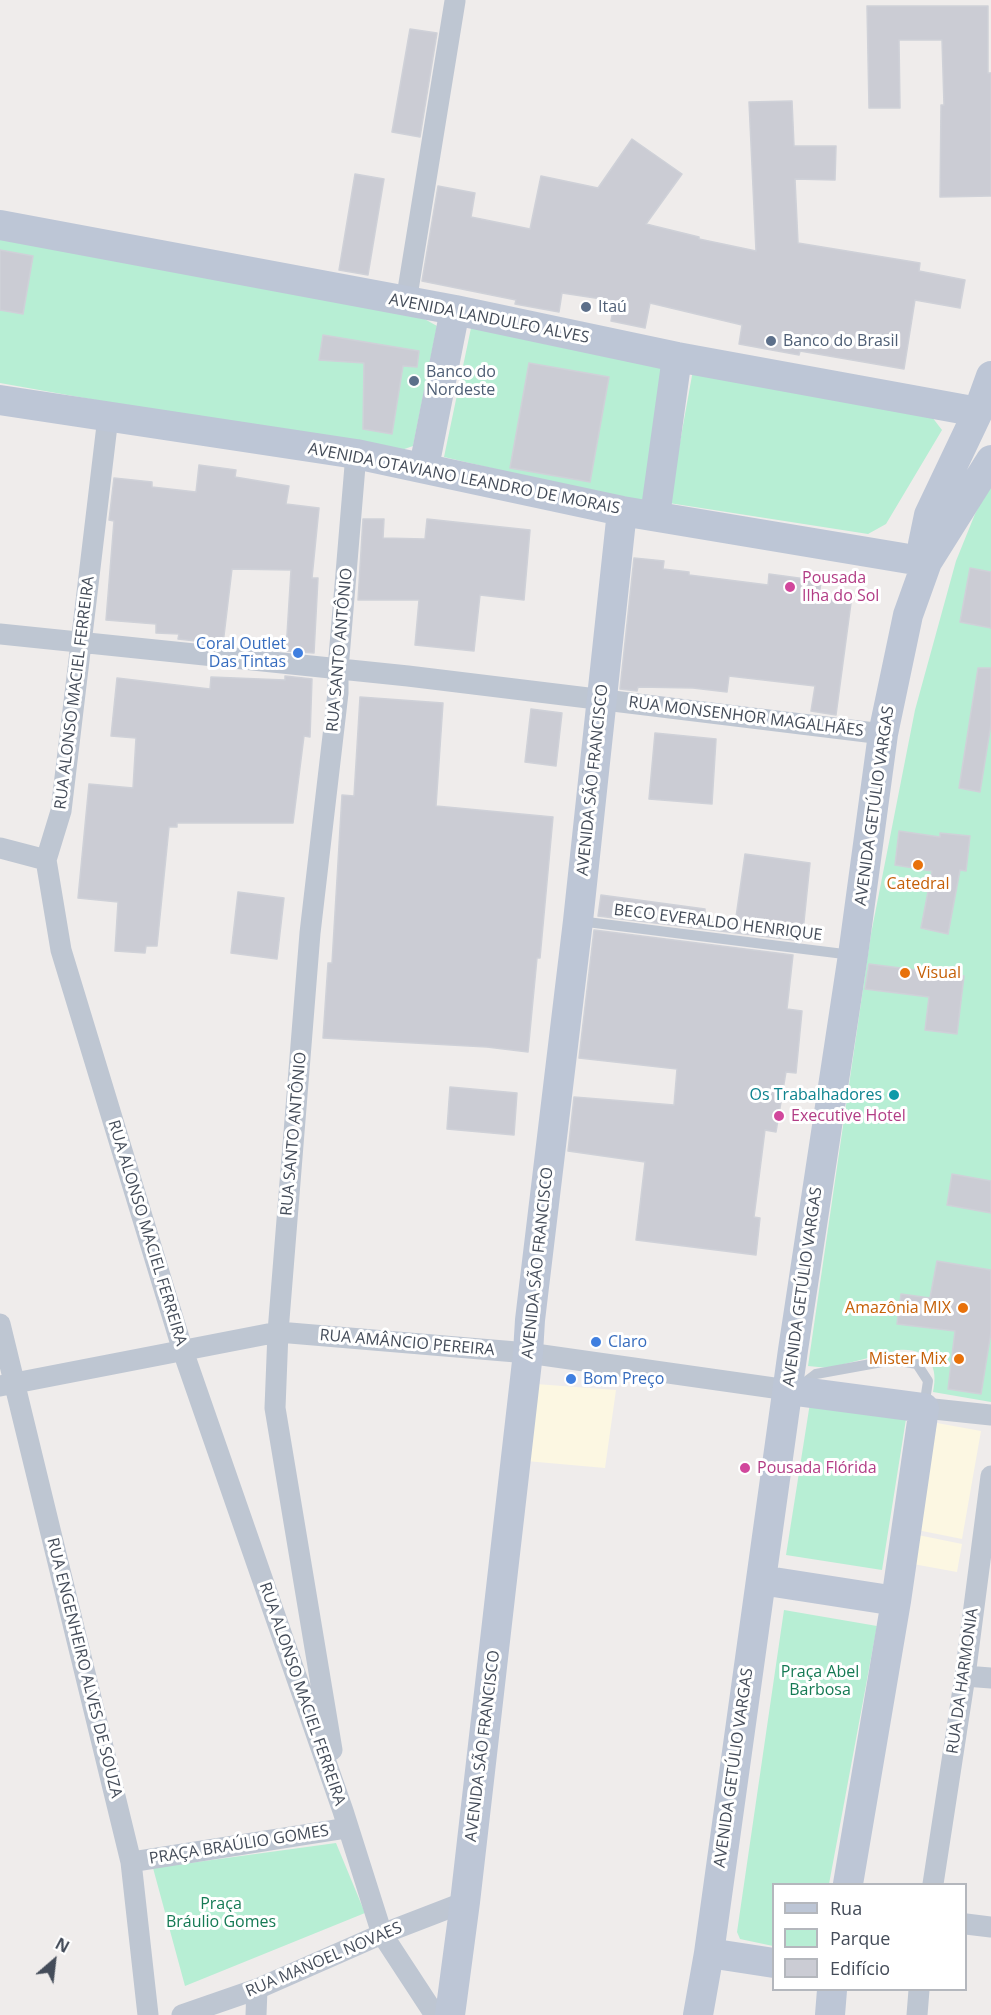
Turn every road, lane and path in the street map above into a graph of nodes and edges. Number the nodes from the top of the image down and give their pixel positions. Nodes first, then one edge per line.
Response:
1 (456, 0) edge
2 (0, 225) edge
3 (405, 302) junction
4 (455, 310) junction
5 (677, 357) junction
6 (991, 376) edge
7 (0, 400) edge
8 (978, 412) junction
9 (108, 417) junction
10 (356, 454) junction
11 (991, 460) edge
12 (424, 467) junction
13 (622, 511) junction
14 (655, 516) junction
15 (927, 562) junction
16 (0, 634) edge
17 (82, 643) junction
18 (338, 669) junction
19 (601, 699) junction
20 (883, 734) junction
21 (0, 848) edge
22 (46, 860) junction
23 (578, 921) junction
24 (853, 955) junction
25 (0, 1324) edge
26 (278, 1332) junction
27 (183, 1351) junction
28 (528, 1353) junction
29 (7, 1385) edge
30 (791, 1390) junction
31 (924, 1408) junction
32 (991, 1415) edge
33 (991, 1476) edge
34 (761, 1580) junction
35 (896, 1601) junction
36 (965, 1676) junction
37 (991, 1678) edge
38 (345, 1820) junction
39 (131, 1862) junction
40 (848, 1883) edge
41 (933, 1883) edge
42 (465, 1902) junction
43 (967, 1924) edge
44 (991, 1927) edge
45 (382, 1934) junction
46 (709, 1953) junction
47 (772, 1963) edge
48 (257, 1989) junction
49 (832, 1991) edge
50 (920, 1991) edge
51 (148, 2015) edge
52 (182, 2015) edge
53 (256, 2015) edge
54 (435, 2015) edge
55 (450, 2015) edge
56 (698, 2015) edge
57 (830, 2015) edge
58 (917, 2015) edge

1 - 3 street
2 - 3 street, AVENIDA LANDULFO ALVES
3 - 4 street, AVENIDA LANDULFO ALVES
4 - 5 street, AVENIDA LANDULFO ALVES
4 - 12 street
5 - 8 street, AVENIDA LANDULFO ALVES
5 - 14 street
6 - 8 street, AVENIDA GETÚLIO VARGAS
7 - 9 street, AVENIDA OTAVIANO LEANDRO DE MORAIS
8 - 15 street, AVENIDA GETÚLIO VARGAS
9 - 10 street, AVENIDA OTAVIANO LEANDRO DE MORAIS
9 - 17 street, RUA ALONSO MACIEL FERREIRA
10 - 12 street, AVENIDA OTAVIANO LEANDRO DE MORAIS
10 - 18 street, RUA SANTO ANTÔNIO
11 - 15 street, AVENIDA GETÚLIO VARGAS
12 - 13 street, AVENIDA OTAVIANO LEANDRO DE MORAIS
13 - 14 street, AVENIDA OTAVIANO LEANDRO DE MORAIS
13 - 19 street, AVENIDA SÃO FRANCISCO
14 - 15 street, AVENIDA OTAVIANO LEANDRO DE MORAIS
15 - 20 street, AVENIDA GETÚLIO VARGAS
16 - 17 street, RUA MONSENHOR MAGALHÃES
17 - 18 street, RUA MONSENHOR MAGALHÃES
17 - 22 street, RUA ALONSO MACIEL FERREIRA
18 - 19 street, RUA MONSENHOR MAGALHÃES
18 - 26 street, RUA SANTO ANTÔNIO
19 - 20 street, RUA MONSENHOR MAGALHÃES
19 - 23 street, AVENIDA SÃO FRANCISCO
20 - 24 street, AVENIDA GETÚLIO VARGAS
21 - 22 street
22 - 27 street, RUA ALONSO MACIEL FERREIRA
23 - 24 lane, BECO EVERALDO HENRIQUE
23 - 28 street, AVENIDA SÃO FRANCISCO
24 - 30 street, AVENIDA GETÚLIO VARGAS
25 - 29 street, RUA ENGENHEIRO ALVES DE SOUZA
26 - 27 street, RUA AMÂNCIO PEREIRA
26 - 28 street, RUA AMÂNCIO PEREIRA
26 - 38 street, RUA SANTO ANTÔNIO
27 - 29 street, RUA AMÂNCIO PEREIRA
27 - 38 street, RUA ALONSO MACIEL FERREIRA
28 - 30 street, RUA AMÂNCIO PEREIRA
28 - 42 street, AVENIDA SÃO FRANCISCO
29 - 39 street, RUA ENGENHEIRO ALVES DE SOUZA
30 - 31 street, RUA AMÂNCIO PEREIRA
30 - 31 lane
30 - 34 street, AVENIDA GETÚLIO VARGAS
31 - 32 street
31 - 35 street
33 - 36 street, RUA DA HARMONIA
34 - 35 street
34 - 46 street, AVENIDA GETÚLIO VARGAS
35 - 40 street
36 - 37 street
36 - 41 street, RUA DA HARMONIA
38 - 39 street, PRAÇA BRAÚLIO GOMES
38 - 45 street, RUA ALONSO MACIEL FERREIRA
39 - 51 street, RUA ENGENHEIRO ALVES DE SOUZA
42 - 45 street, RUA MANOEL NOVAES
42 - 55 street, AVENIDA SÃO FRANCISCO
43 - 44 street
45 - 48 street, RUA MANOEL NOVAES
45 - 54 street, RUA ALONSO MACIEL FERREIRA
46 - 47 street
46 - 56 street, AVENIDA GETÚLIO VARGAS
48 - 52 street, RUA MANOEL NOVAES
48 - 53 street
49 - 57 street
50 - 58 street

